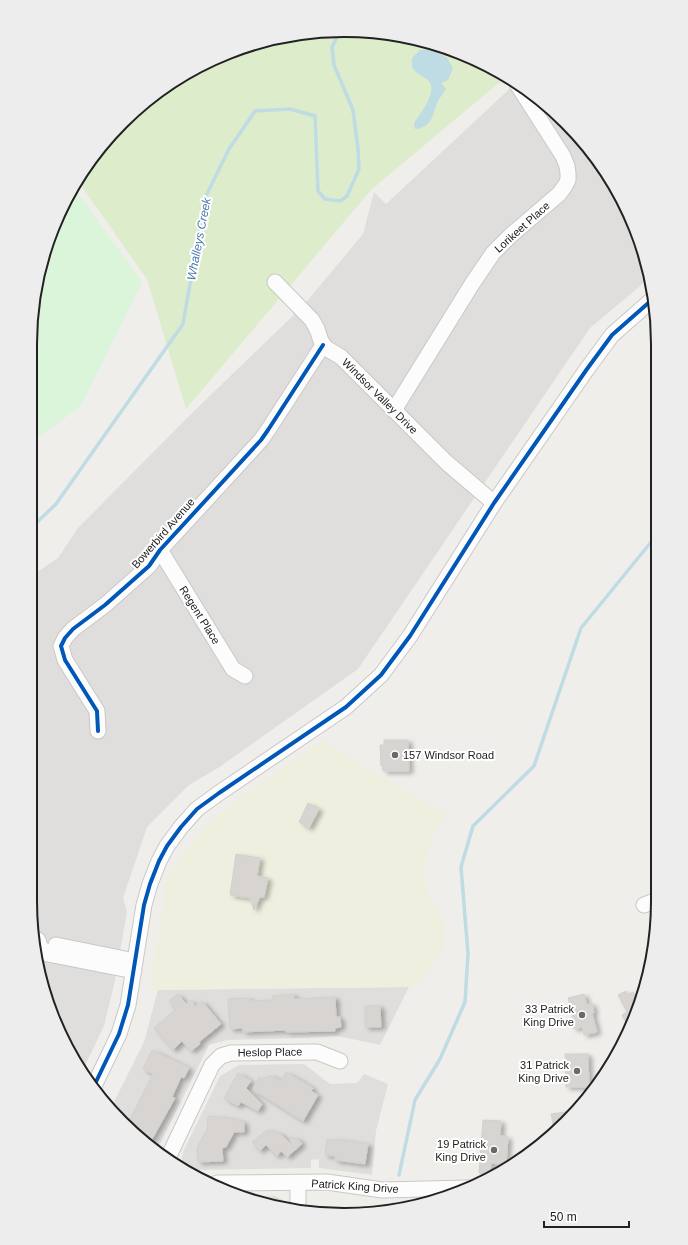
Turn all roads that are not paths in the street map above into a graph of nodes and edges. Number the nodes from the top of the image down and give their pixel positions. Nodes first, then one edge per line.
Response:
1 (524, 95) edge
2 (275, 282) dead end
3 (648, 303) edge
4 (323, 345) junction
5 (394, 410) junction
6 (494, 503) junction
7 (160, 550) junction
8 (245, 676) dead end
9 (98, 731) dead end
10 (41, 946) edge
11 (135, 966) junction
12 (340, 1061) dead end
13 (96, 1082) edge
14 (170, 1154) edge
15 (298, 1182) junction
16 (223, 1183) edge
17 (452, 1188) edge
18 (298, 1204) edge

1 - 5 street, Lorikeet Place
2 - 4 street
3 - 6 street
4 - 5 street, Windsor Valley Drive
4 - 7 street, Bowerbird Avenue
5 - 6 street, Windsor Valley Drive
6 - 11 street
7 - 8 street, Regent Place
7 - 9 street, Bowerbird Avenue
10 - 11 street
11 - 13 street
12 - 14 street, Heslop Place
15 - 16 street, Patrick King Drive
15 - 17 street, Patrick King Drive
15 - 18 street

